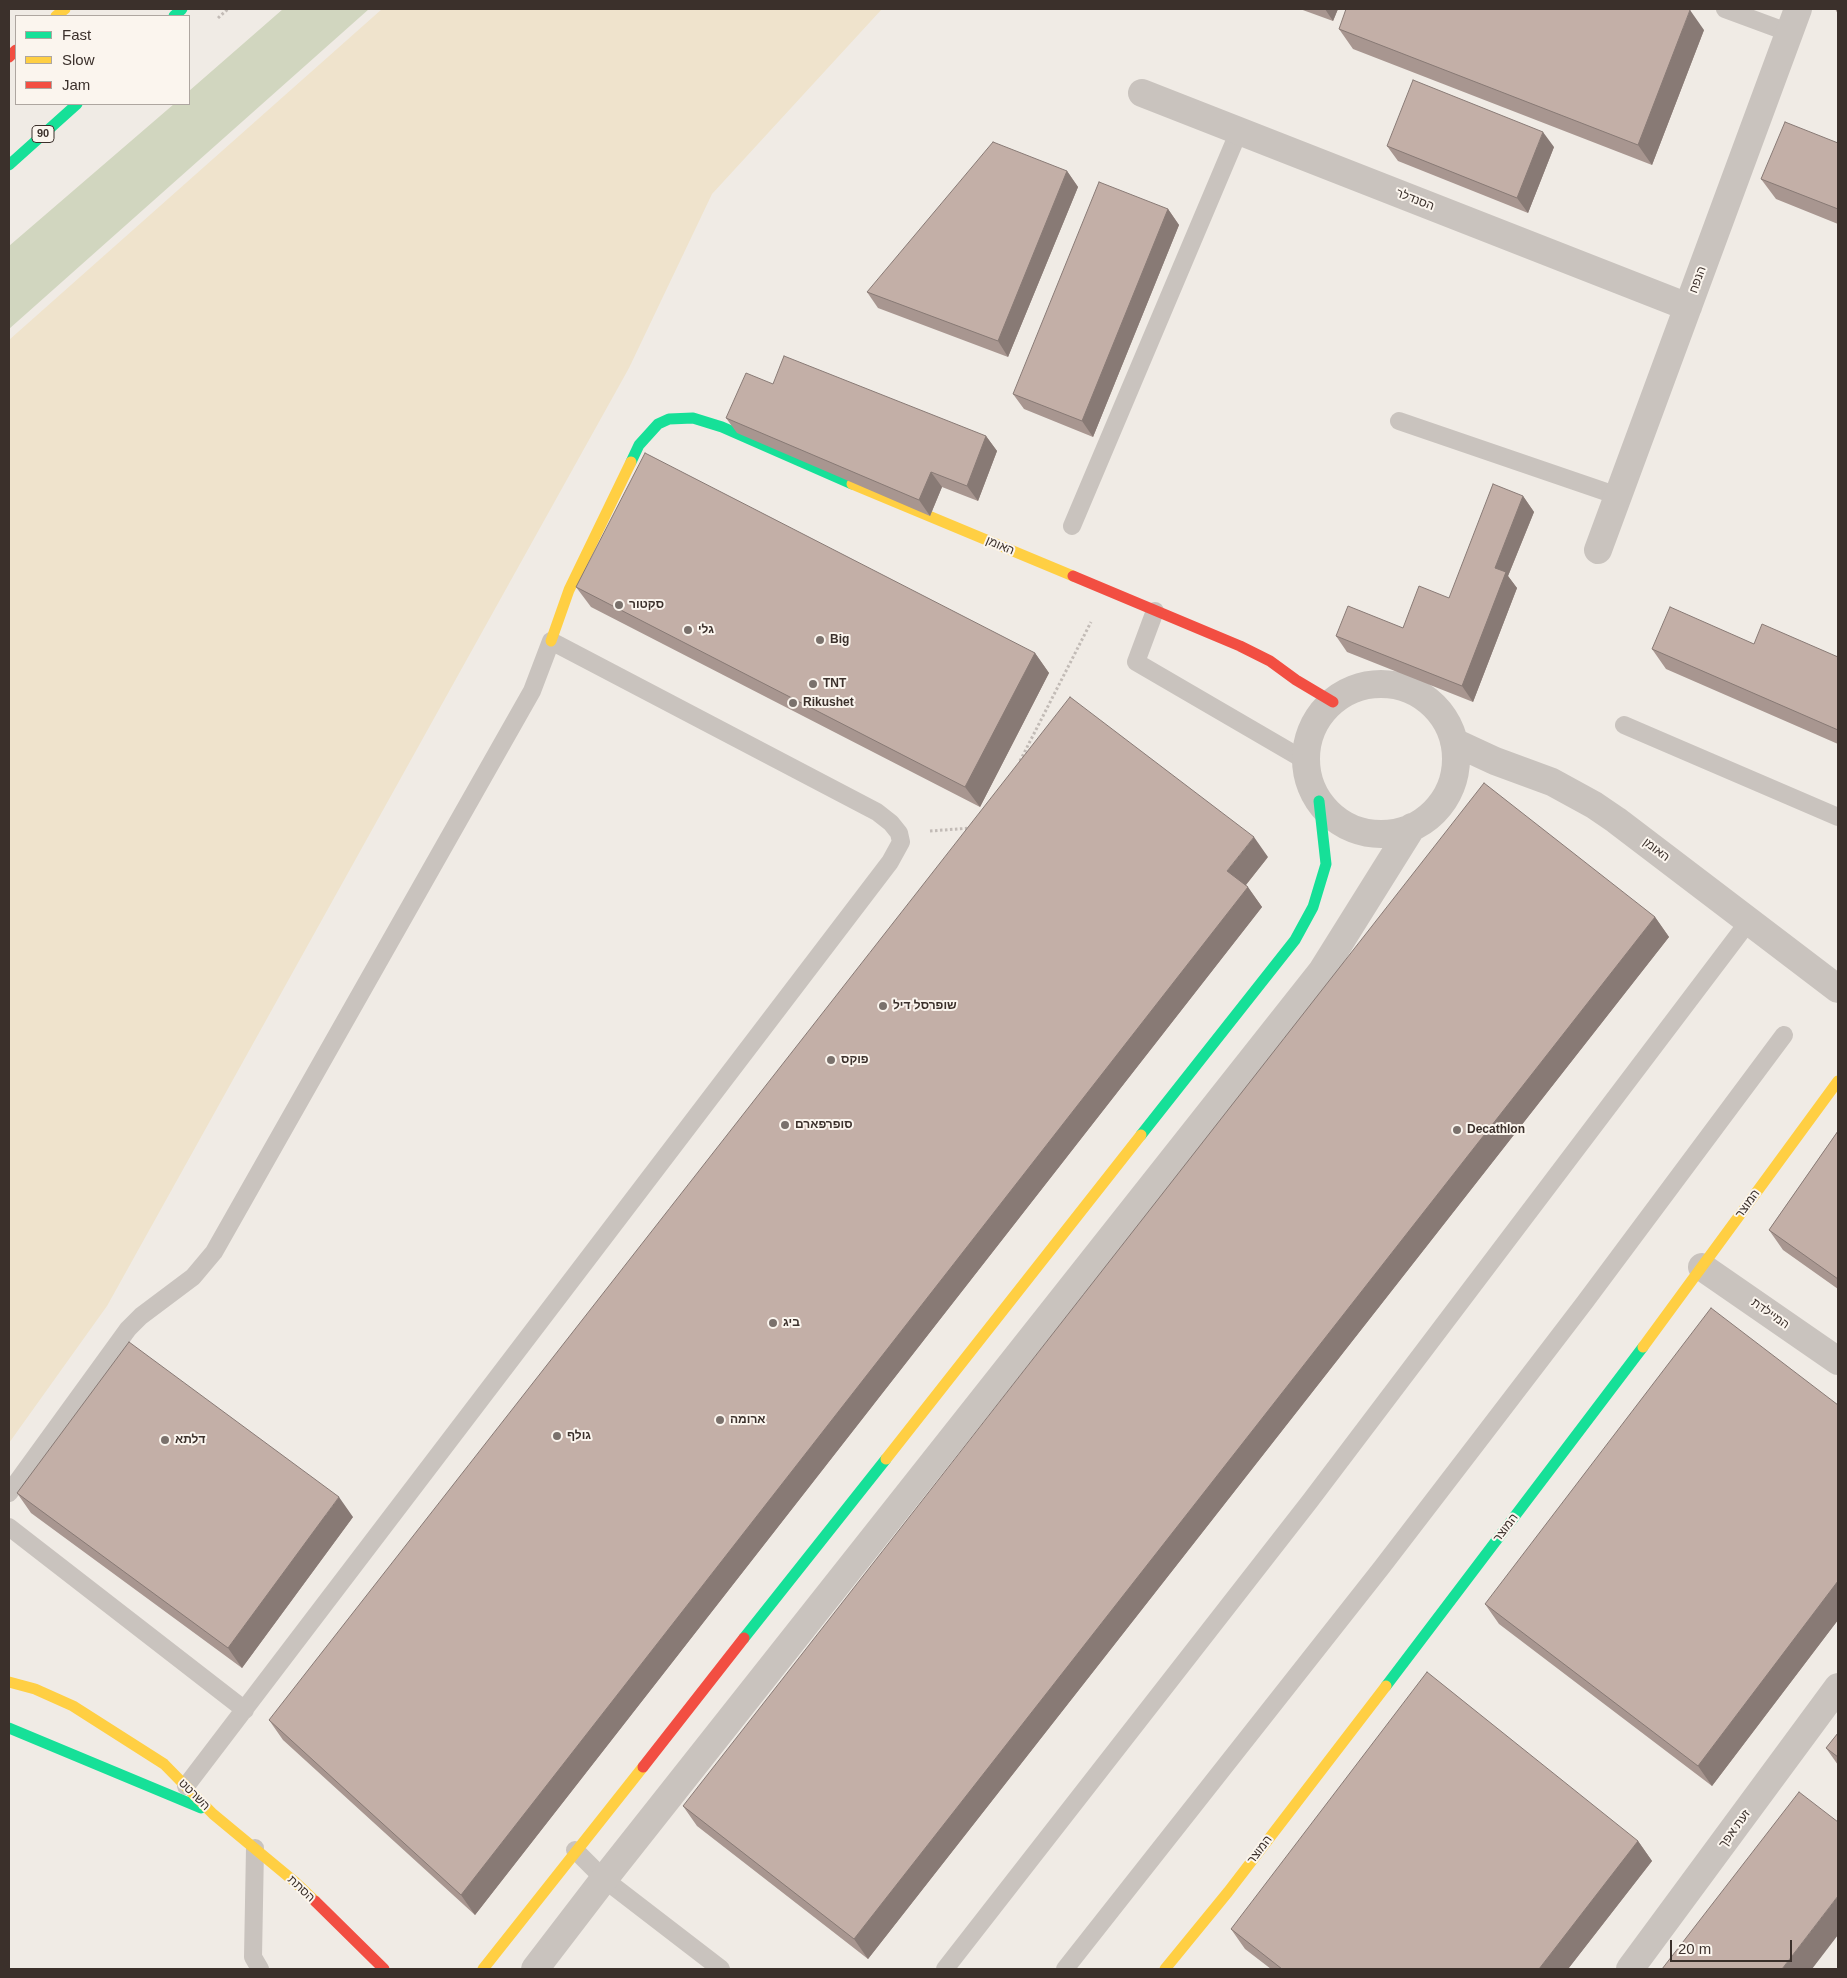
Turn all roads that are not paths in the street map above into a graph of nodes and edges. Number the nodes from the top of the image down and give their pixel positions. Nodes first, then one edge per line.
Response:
1 (1725, 9) edge
2 (1794, 21) edge
3 (1142, 93) dead end
4 (76, 105) edge
5 (1239, 131) junction
6 (9, 165) edge
7 (1688, 307) junction
8 (1399, 421) dead end
9 (1618, 496) junction
10 (1072, 526) dead end
11 (1598, 550) dead end
12 (1156, 611) junction
13 (551, 641) junction
14 (1333, 702) junction
15 (1624, 724) dead end
16 (1454, 742) junction
17 (1306, 761) junction
18 (1320, 801) junction
19 (1838, 817) edge
20 (1412, 827) junction
21 (1749, 921) junction
22 (1838, 989) edge
23 (1784, 1035) dead end
24 (1838, 1081) edge
25 (1702, 1267) junction
26 (1838, 1361) edge
27 (9, 1493) edge
28 (9, 1527) edge
29 (9, 1682) edge
30 (1838, 1687) edge
31 (245, 1710) junction
32 (9, 1728) edge
33 (186, 1786) junction
34 (214, 1814) junction
35 (255, 1848) junction
36 (575, 1850) junction
37 (604, 1878) junction
38 (1169, 1968) edge
39 (260, 1969) edge
40 (384, 1969) edge
41 (483, 1969) edge
42 (535, 1969) edge
43 (721, 1969) edge
44 (945, 1969) edge
45 (1065, 1969) edge
46 (1630, 1969) edge

1 - 2 lane
2 - 7 street, הנפח
3 - 5 street, הסנדלר
4 - 6 main road, 90
5 - 7 street, הסנדלר
5 - 10 lane
7 - 9 street, הנפח
8 - 9 lane
9 - 11 street, הנפח
12 - 13 main road, האומן
12 - 14 main road, האומן
12 - 17 lane
13 - 27 lane
13 - 31 lane
14 - 16 street
14 - 17 street
15 - 19 lane
16 - 20 street
16 - 21 street, האומן
17 - 18 street
18 - 20 street
18 - 36 main road
20 - 37 street
21 - 22 street, האומן
21 - 44 lane
23 - 45 lane
24 - 25 main road, המוצר
25 - 26 street, המיילדת
25 - 38 main road, המוצר
28 - 31 lane
29 - 33 main road, השרטט
30 - 46 street, זעת אפך
31 - 33 lane
32 - 34 main road, השרטט
33 - 34 main road, השרטט
34 - 35 main road, הסתת
35 - 39 lane
35 - 40 main road, הסתת
36 - 37 lane
36 - 41 main road
37 - 42 street
37 - 43 lane

